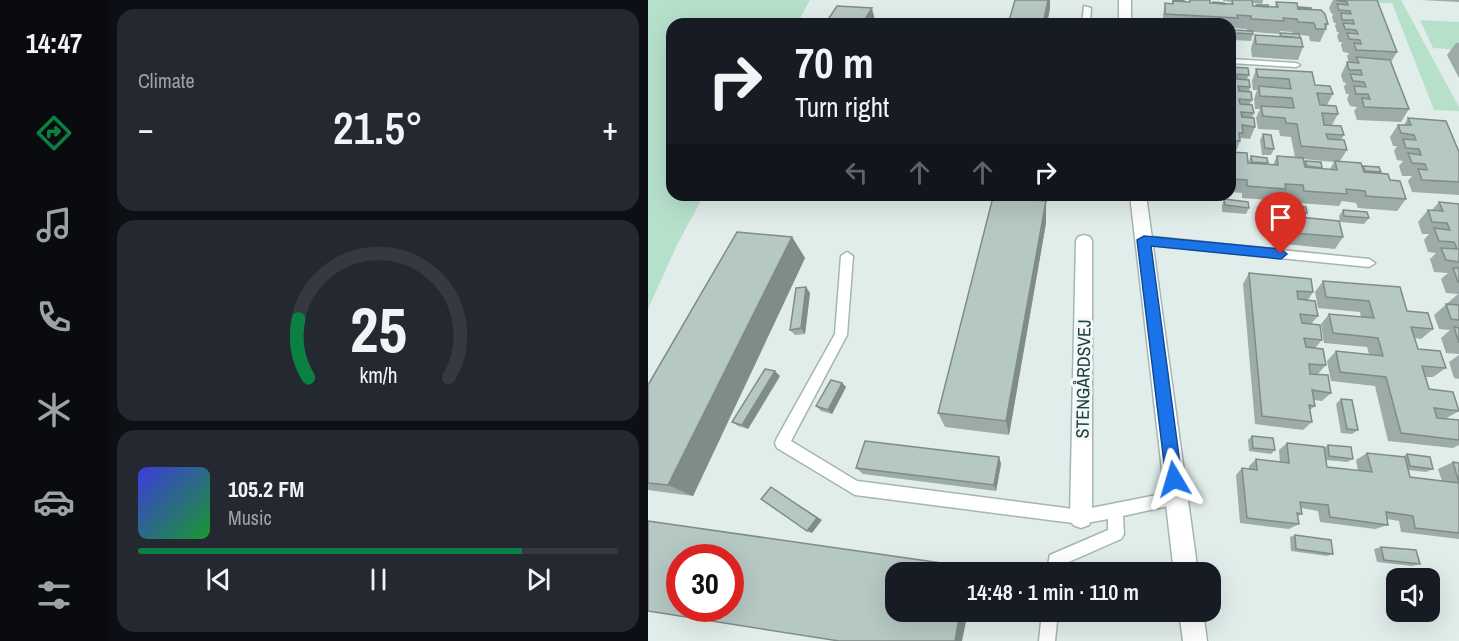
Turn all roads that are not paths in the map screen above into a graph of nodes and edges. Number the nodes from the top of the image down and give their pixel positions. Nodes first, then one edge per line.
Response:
1 (1125, 0) edge
2 (1087, 8) dead end
3 (1086, 18) edge
4 (1125, 18) edge
5 (1236, 61) edge
6 (1296, 66) dead end
7 (1139, 201) edge
8 (1144, 240) junction
9 (1084, 241) dead end
10 (847, 256) dead end
11 (1369, 262) dead end
12 (1176, 498) junction
13 (1114, 510) junction
14 (1081, 517) junction
15 (1055, 562) edge
16 (1185, 562) edge
17 (1049, 622) edge
18 (1192, 622) edge
19 (1047, 641) edge
20 (1195, 641) edge

1 - 4 street
2 - 3 lane
5 - 6 lane
7 - 8 street
8 - 11 lane
8 - 12 street
9 - 14 street, STENGÅRDSVEJ
10 - 14 lane
12 - 13 lane
12 - 16 street
13 - 14 lane
13 - 15 lane
17 - 19 lane
18 - 20 street

